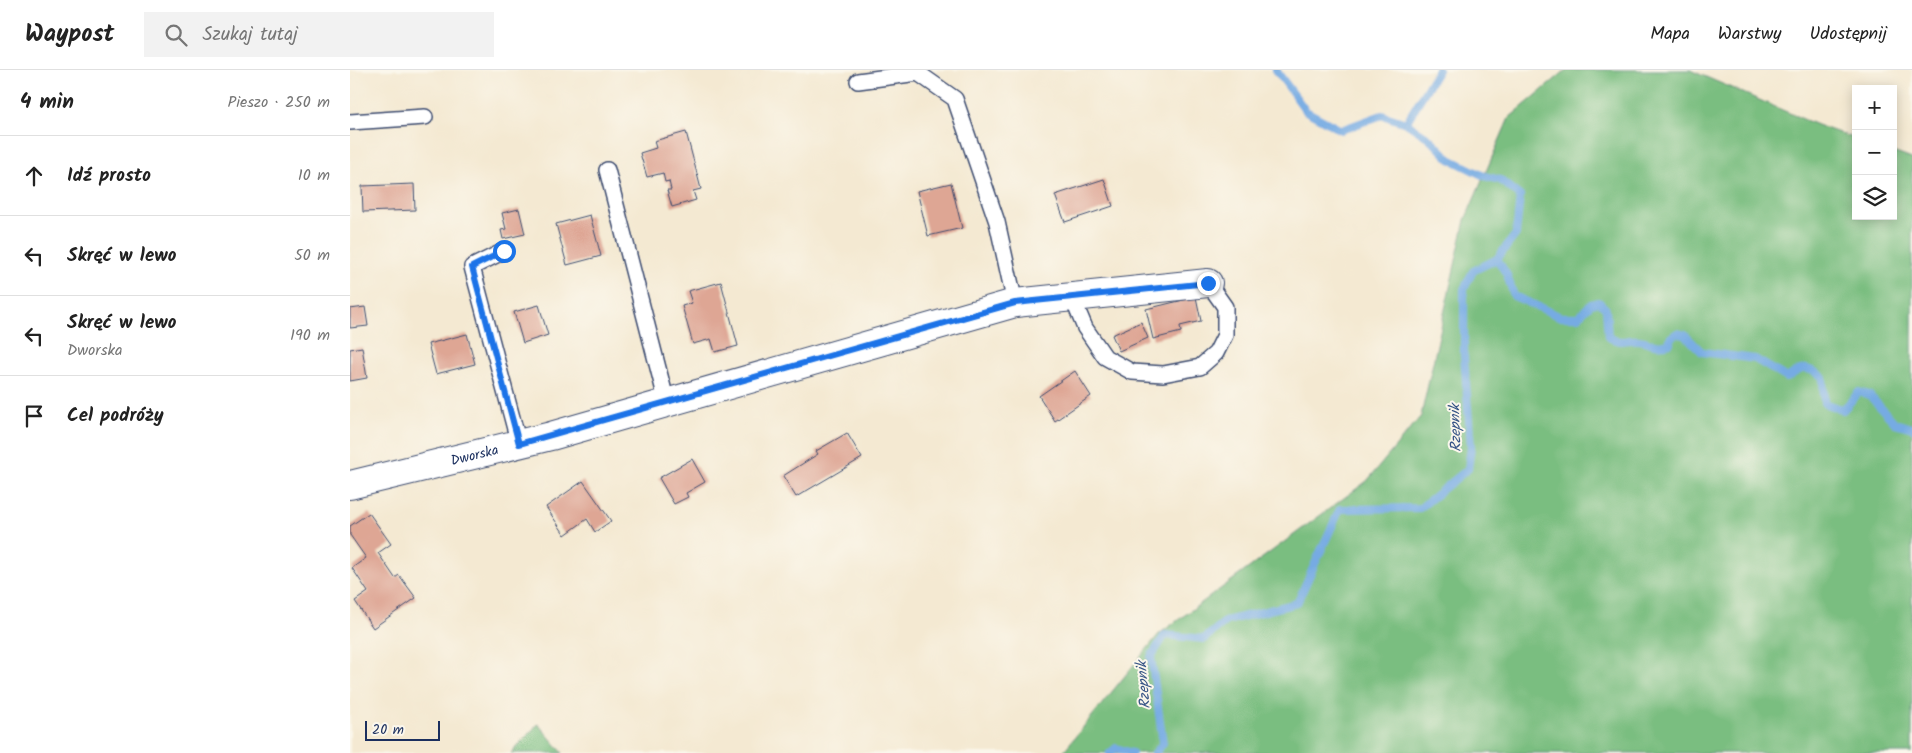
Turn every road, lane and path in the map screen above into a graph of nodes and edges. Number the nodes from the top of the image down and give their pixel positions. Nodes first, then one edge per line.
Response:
1 (858, 81) dead end
2 (425, 117) dead end
3 (350, 122) edge
4 (608, 170) dead end
5 (504, 251) dead end
6 (1208, 283) joint
7 (1072, 297) junction
8 (1015, 303) junction
9 (667, 403) junction
10 (519, 444) junction
11 (350, 485) edge

1 - 8 lane
2 - 3 lane
4 - 9 lane
5 - 10 lane
6 - 7 street, Dworska
6 - 7 lane
7 - 8 street, Dworska
8 - 9 street, Dworska
9 - 10 street, Dworska
10 - 11 street, Dworska

